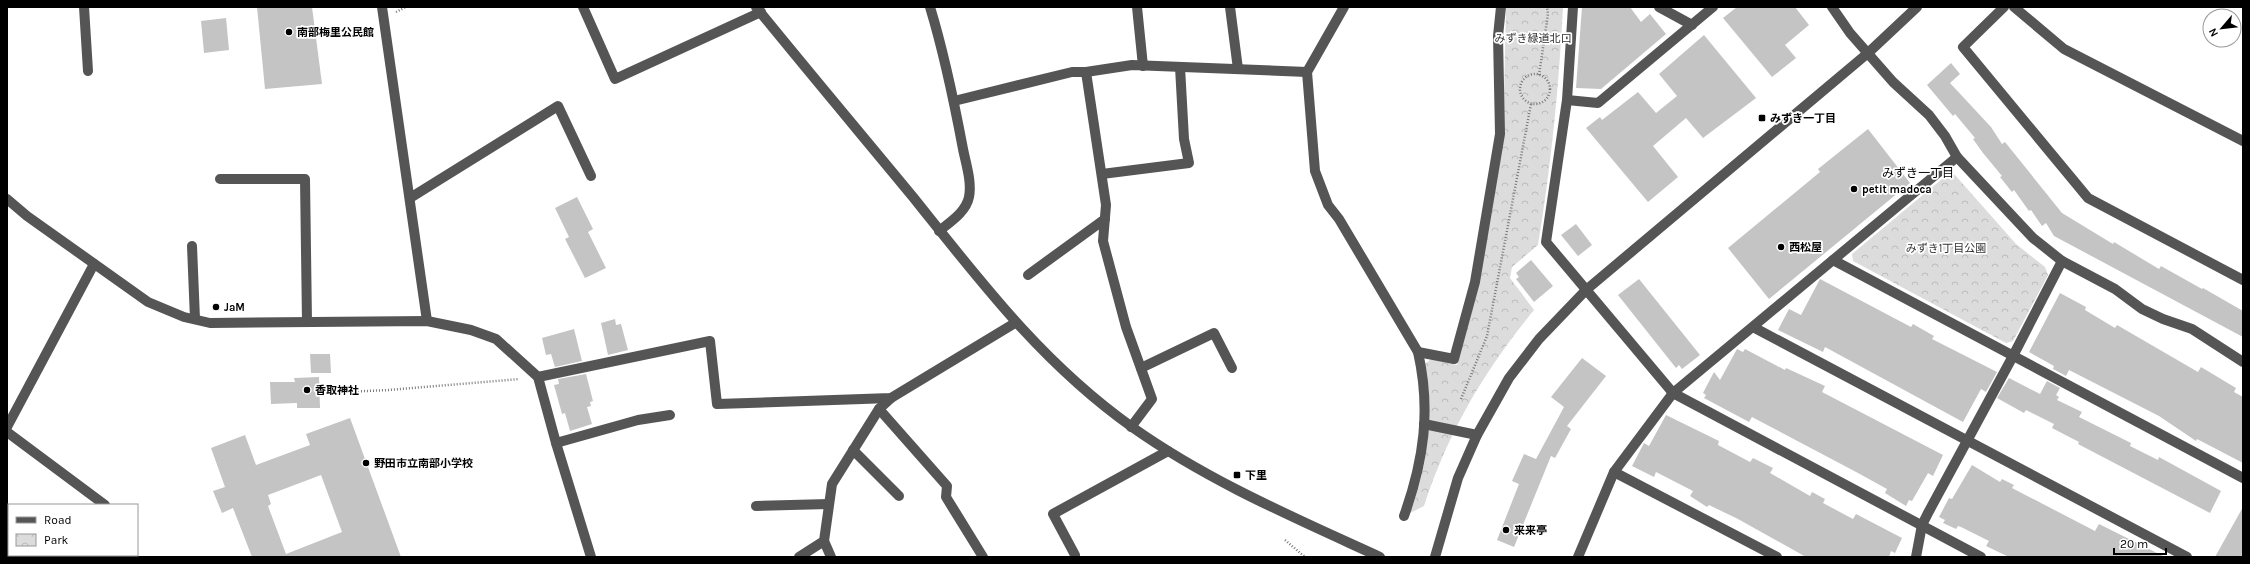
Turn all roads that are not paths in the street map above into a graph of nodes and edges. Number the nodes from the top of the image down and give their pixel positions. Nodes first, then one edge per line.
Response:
1 (84, 7) edge
2 (382, 7) edge
3 (583, 7) edge
4 (930, 7) edge
5 (1137, 7) edge
6 (1230, 7) edge
7 (1344, 7) edge
8 (1501, 7) edge
9 (1572, 7) edge
10 (1659, 7) edge
11 (1713, 7) edge
12 (1832, 7) edge
13 (1917, 7) edge
14 (2004, 7) edge
15 (2014, 7) edge
16 (759, 10) edge
17 (1692, 25) junction
18 (1868, 53) junction
19 (1143, 66) junction
20 (1180, 67) junction
21 (1238, 69) junction
22 (88, 71) dead end
23 (1086, 72) junction
24 (1307, 72) junction
25 (1567, 100) junction
26 (954, 101) junction
27 (2243, 141) edge
28 (1957, 157) junction
29 (1102, 174) junction
30 (591, 176) dead end
31 (220, 179) dead end
32 (410, 198) junction
33 (7, 199) edge
34 (1105, 219) junction
35 (939, 231) junction
36 (192, 246) dead end
37 (1833, 260) junction
38 (2062, 261) junction
39 (94, 264) junction
40 (1028, 275) dead end
41 (2243, 280) edge
42 (1586, 290) junction
43 (195, 319) junction
44 (307, 322) junction
45 (427, 322) junction
46 (1015, 323) junction
47 (1753, 327) junction
48 (1418, 352) junction
49 (2014, 356) junction
50 (2243, 362) edge
51 (1141, 368) junction
52 (1232, 368) dead end
53 (538, 377) junction
54 (1673, 393) junction
55 (891, 398) junction
56 (879, 409) junction
57 (670, 415) dead end
58 (1424, 424) junction
59 (7, 427) edge
60 (1132, 427) junction
61 (7, 432) edge
62 (1477, 435) junction
63 (1968, 440) junction
64 (556, 444) junction
65 (853, 450) junction
66 (1168, 451) junction
67 (1614, 472) junction
68 (2243, 478) edge
69 (899, 496) dead end
70 (104, 504) edge
71 (829, 504) junction
72 (756, 506) dead end
73 (1404, 516) dead end
74 (1922, 525) junction
75 (824, 541) junction
76 (1075, 555) dead end
77 (591, 557) edge
78 (799, 557) edge
79 (831, 557) edge
80 (983, 557) edge
81 (1380, 557) edge
82 (1435, 557) edge
83 (1578, 557) edge
84 (1777, 557) edge
85 (1916, 557) edge
86 (1981, 557) edge
87 (2187, 557) edge

1 - 22 street
2 - 32 street
3 - 16 street
4 - 26 street
5 - 19 street
6 - 21 street
7 - 24 street
8 - 48 street
9 - 25 street
10 - 17 street
11 - 17 street
12 - 18 street
13 - 18 street
14 - 41 street
15 - 27 street
16 - 35 street
17 - 25 street
18 - 28 street
18 - 42 street
19 - 20 street
19 - 23 street
20 - 21 street
20 - 29 street
21 - 24 street
23 - 26 street
23 - 29 street
24 - 48 street
25 - 42 street
26 - 35 street
28 - 37 street
28 - 38 street
29 - 34 street
30 - 32 street
31 - 44 street
32 - 45 street
33 - 39 street
34 - 40 street
34 - 51 street
35 - 46 street
36 - 43 street
37 - 47 street
37 - 49 street
38 - 49 street
38 - 50 street
39 - 43 street
39 - 59 street
42 - 54 street
42 - 62 street
43 - 44 street
44 - 45 street
45 - 53 street
46 - 55 street
46 - 60 street
47 - 54 street
47 - 63 street
48 - 58 street
49 - 63 street
49 - 68 street
51 - 52 street
51 - 60 street
53 - 55 street
53 - 64 street
54 - 67 street
54 - 74 street
55 - 56 street
56 - 65 street
56 - 80 street
57 - 64 street
58 - 62 street
58 - 73 street
60 - 66 street
61 - 70 street
62 - 82 street
63 - 74 street
63 - 87 street
64 - 77 street
65 - 69 street
65 - 71 street
66 - 76 street
66 - 81 street
67 - 83 street
67 - 84 street
71 - 72 street
71 - 75 street
74 - 85 street
74 - 86 street
75 - 78 street
75 - 79 street

